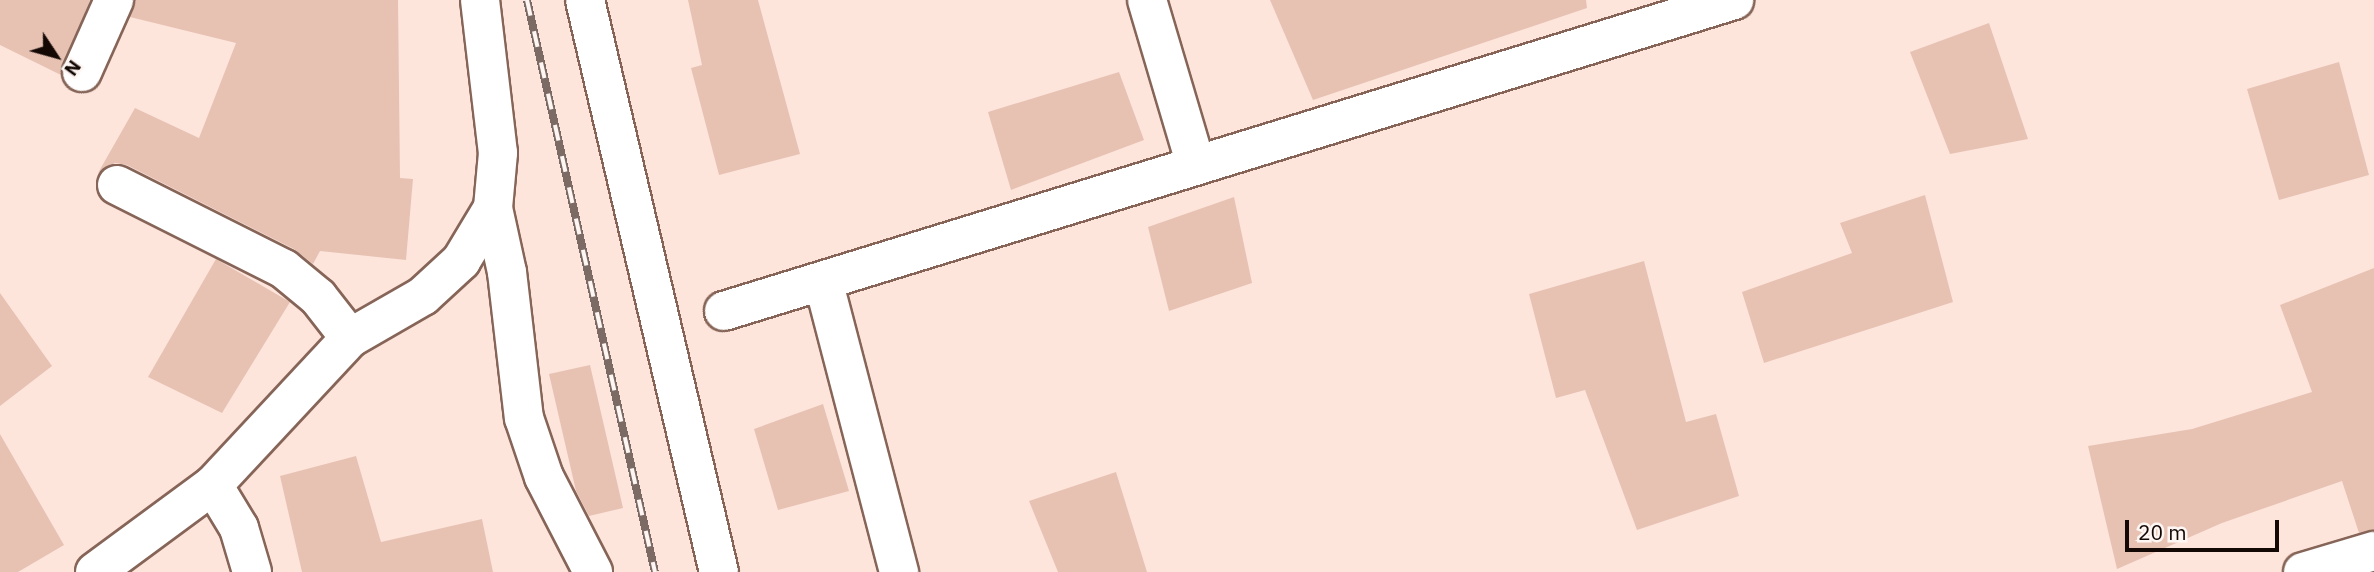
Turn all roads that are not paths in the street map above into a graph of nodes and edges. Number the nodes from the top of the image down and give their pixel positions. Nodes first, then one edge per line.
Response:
1 (114, 0) edge
2 (480, 0) edge
3 (585, 0) edge
4 (1147, 0) edge
5 (1734, 0) edge
6 (82, 72) dead end
7 (1196, 166) junction
8 (117, 185) dead end
9 (493, 208) junction
10 (824, 284) junction
11 (724, 312) dead end
12 (350, 338) junction
13 (213, 485) junction
14 (2374, 551) edge
15 (95, 572) edge
16 (253, 572) edge
17 (593, 572) edge
18 (719, 572) edge
19 (899, 572) edge
20 (2303, 572) edge

1 - 6 street
2 - 9 street
3 - 18 street
4 - 7 street
5 - 7 street
7 - 10 street
8 - 12 street
9 - 12 street
9 - 17 street
10 - 11 street
10 - 19 street
12 - 13 street
13 - 15 street
13 - 16 street
14 - 20 street

